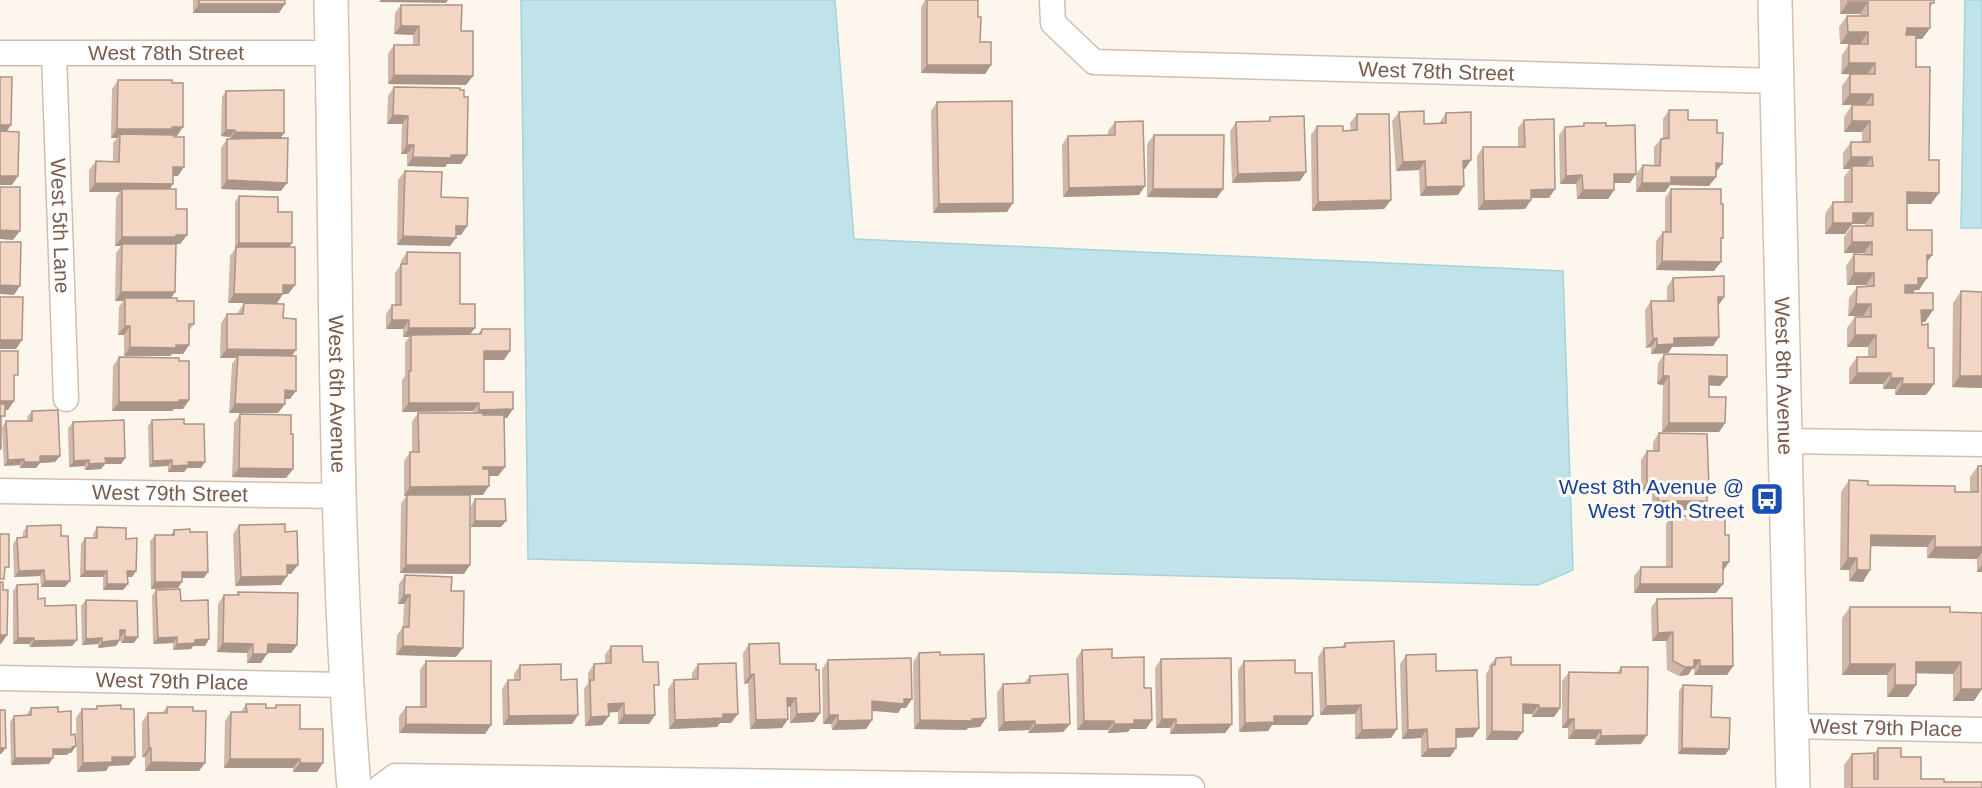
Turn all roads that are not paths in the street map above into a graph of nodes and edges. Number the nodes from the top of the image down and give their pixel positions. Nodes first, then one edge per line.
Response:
1 (331, 0) edge
2 (1052, 0) edge
3 (1775, 0) edge
4 (0, 53) edge
5 (332, 53) junction
6 (54, 54) junction
7 (1776, 81) junction
8 (66, 399) dead end
9 (1785, 441) junction
10 (1982, 444) edge
11 (0, 491) edge
12 (340, 496) junction
13 (0, 678) edge
14 (345, 685) junction
15 (1792, 726) junction
16 (1982, 730) edge
17 (354, 788) edge
18 (379, 788) edge
19 (1192, 788) edge
20 (1793, 788) edge

1 - 5 street, West 6th Avenue
2 - 7 street, West 78th Street
3 - 7 street, West 8th Avenue
4 - 6 street, West 78th Street
5 - 6 street, West 78th Street
5 - 12 street, West 6th Avenue
6 - 8 street, West 5th Lane
7 - 9 street, West 8th Avenue
9 - 10 street
9 - 15 street, West 8th Avenue
11 - 12 street, West 79th Street
12 - 14 street, West 6th Avenue
13 - 14 street, West 79th Place
14 - 17 street, West 6th Avenue
15 - 16 street, West 79th Place
15 - 20 street, West 8th Avenue
18 - 19 street

